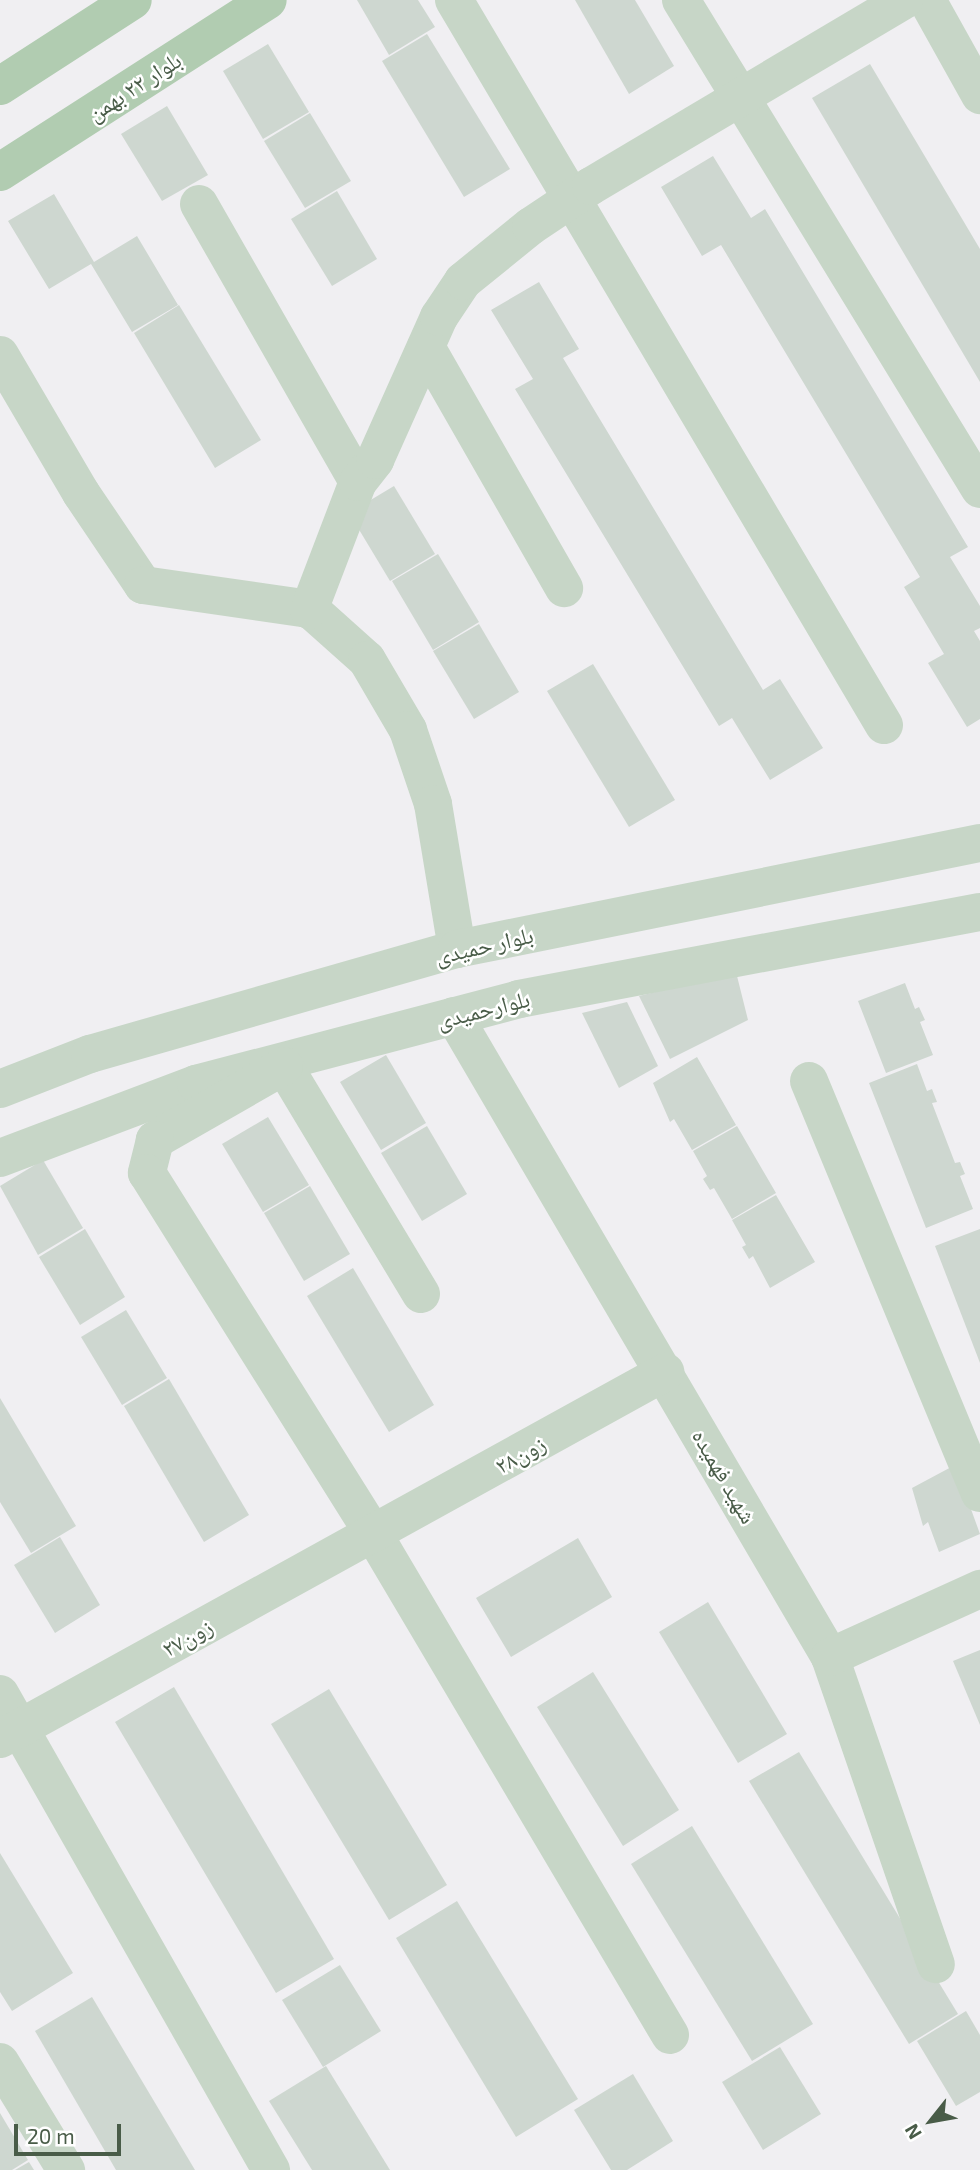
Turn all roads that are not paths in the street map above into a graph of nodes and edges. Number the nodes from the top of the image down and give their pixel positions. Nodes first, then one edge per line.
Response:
1 (132, 0) edge
2 (268, 0) edge
3 (454, 0) edge
4 (681, 0) edge
5 (904, 0) edge
6 (927, 0) edge
7 (0, 86) edge
8 (980, 95) edge
9 (740, 100) junction
10 (0, 172) edge
11 (573, 198) junction
12 (199, 204) dead end
13 (426, 347) junction
14 (0, 355) edge
15 (358, 482) junction
16 (980, 489) edge
17 (564, 588) dead end
18 (309, 610) junction
19 (884, 725) dead end
20 (980, 843) edge
21 (980, 912) edge
22 (457, 949) junction
23 (454, 1016) junction
24 (809, 1081) dead end
25 (0, 1089) edge
26 (0, 1158) edge
27 (421, 1294) dead end
28 (665, 1373) junction
29 (980, 1493) edge
30 (374, 1535) junction
31 (980, 1589) edge
32 (830, 1657) junction
33 (0, 1694) edge
34 (10, 1733) edge
35 (936, 1964) dead end
36 (670, 2035) dead end
37 (0, 2062) edge
38 (66, 2170) edge
39 (271, 2170) edge

1 - 7 main road
2 - 10 main road, بلوار ۲۲ بهمن
3 - 11 street
4 - 9 street
5 - 9 street
6 - 8 street
9 - 11 street
9 - 16 street
11 - 13 street
11 - 19 street
12 - 15 street
13 - 15 street
13 - 17 street
14 - 18 street
15 - 18 street
18 - 22 street
20 - 22 street, بلوار حمیدی
21 - 23 street, بلوارحمیدی
22 - 25 street, بلوار حمیدی
23 - 26 street, بلوارحمیدی
23 - 28 street, شهید فهمیده
24 - 29 street
27 - 30 street
28 - 30 street, زون۲۸
28 - 32 street, شهید فهمیده
30 - 34 street, زون۲۷
30 - 36 street
31 - 32 street
32 - 35 street, شهید فهمیده
33 - 34 street
34 - 39 street
37 - 38 street

